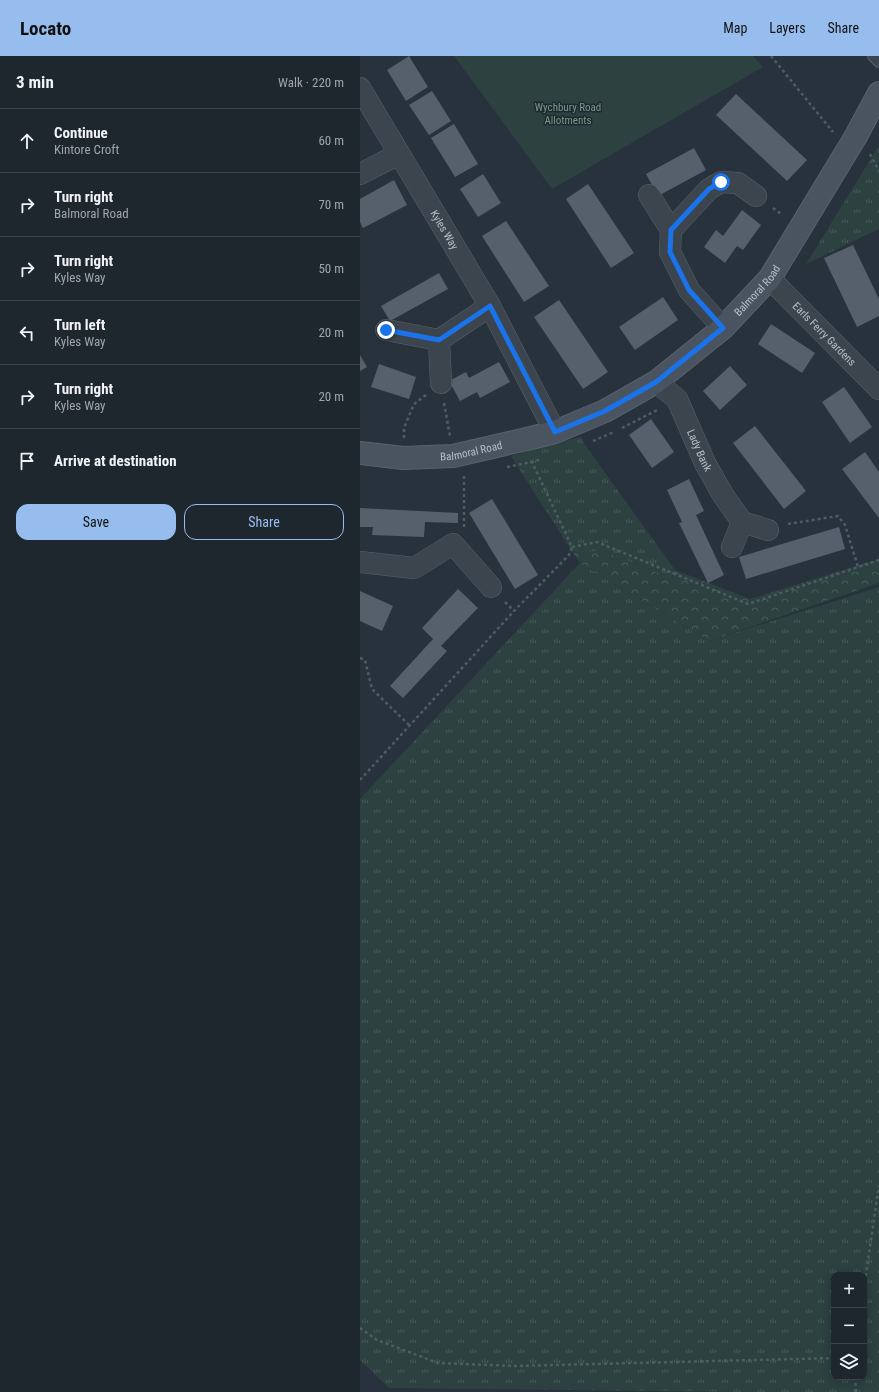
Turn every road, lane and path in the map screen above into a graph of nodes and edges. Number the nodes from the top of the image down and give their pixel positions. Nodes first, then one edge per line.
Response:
1 (771, 56) edge
2 (873, 56) edge
3 (879, 62) edge
4 (360, 88) edge
5 (879, 93) edge
6 (848, 149) junction
7 (399, 154) junction
8 (360, 174) edge
9 (649, 195) dead end
10 (756, 196) dead end
11 (671, 230) junction
12 (770, 278) junction
13 (490, 306) junction
14 (723, 328) junction
15 (386, 330) dead end
16 (439, 340) junction
17 (656, 382) junction
18 (441, 383) junction
19 (879, 389) edge
20 (555, 432) junction
21 (531, 438) junction
22 (360, 453) edge
23 (453, 456) junction
24 (403, 458) junction
25 (464, 476) dead end
26 (742, 522) junction
27 (768, 530) joint
28 (453, 544) junction
29 (572, 547) junction
30 (732, 547) dead end
31 (879, 560) edge
32 (360, 562) edge
33 (858, 566) junction
34 (491, 587) dead end
35 (360, 658) edge
36 (410, 726) junction
37 (360, 780) edge
38 (879, 1185) edge
39 (866, 1272) edge
40 (360, 1328) edge
41 (831, 1358) edge
42 (855, 1380) edge
43 (856, 1392) edge

1 - 6 path
2 - 3 lane
4 - 7 street, Kyles Way
5 - 6 street, Balmoral Road
6 - 12 street, Balmoral Road
7 - 8 street
7 - 13 street, Kyles Way
9 - 11 street
10 - 11 street
11 - 14 street
12 - 14 street, Balmoral Road
12 - 19 street, Earls Ferry Gardens
13 - 16 street
13 - 20 street, Kyles Way
14 - 17 street, Balmoral Road
15 - 16 street
16 - 18 street
17 - 20 street, Balmoral Road
17 - 26 street, Lady Bank
18 - 23 path
18 - 24 path
20 - 21 street, Balmoral Road
21 - 23 street, Balmoral Road
21 - 29 path
22 - 24 street, Balmoral Road
23 - 24 street, Balmoral Road
25 - 28 path
26 - 27 street
26 - 30 street
27 - 33 path
28 - 32 street
28 - 34 street
29 - 33 path
29 - 36 path
31 - 33 path
35 - 36 path
36 - 37 path
38 - 39 path
40 - 41 path
42 - 43 path

